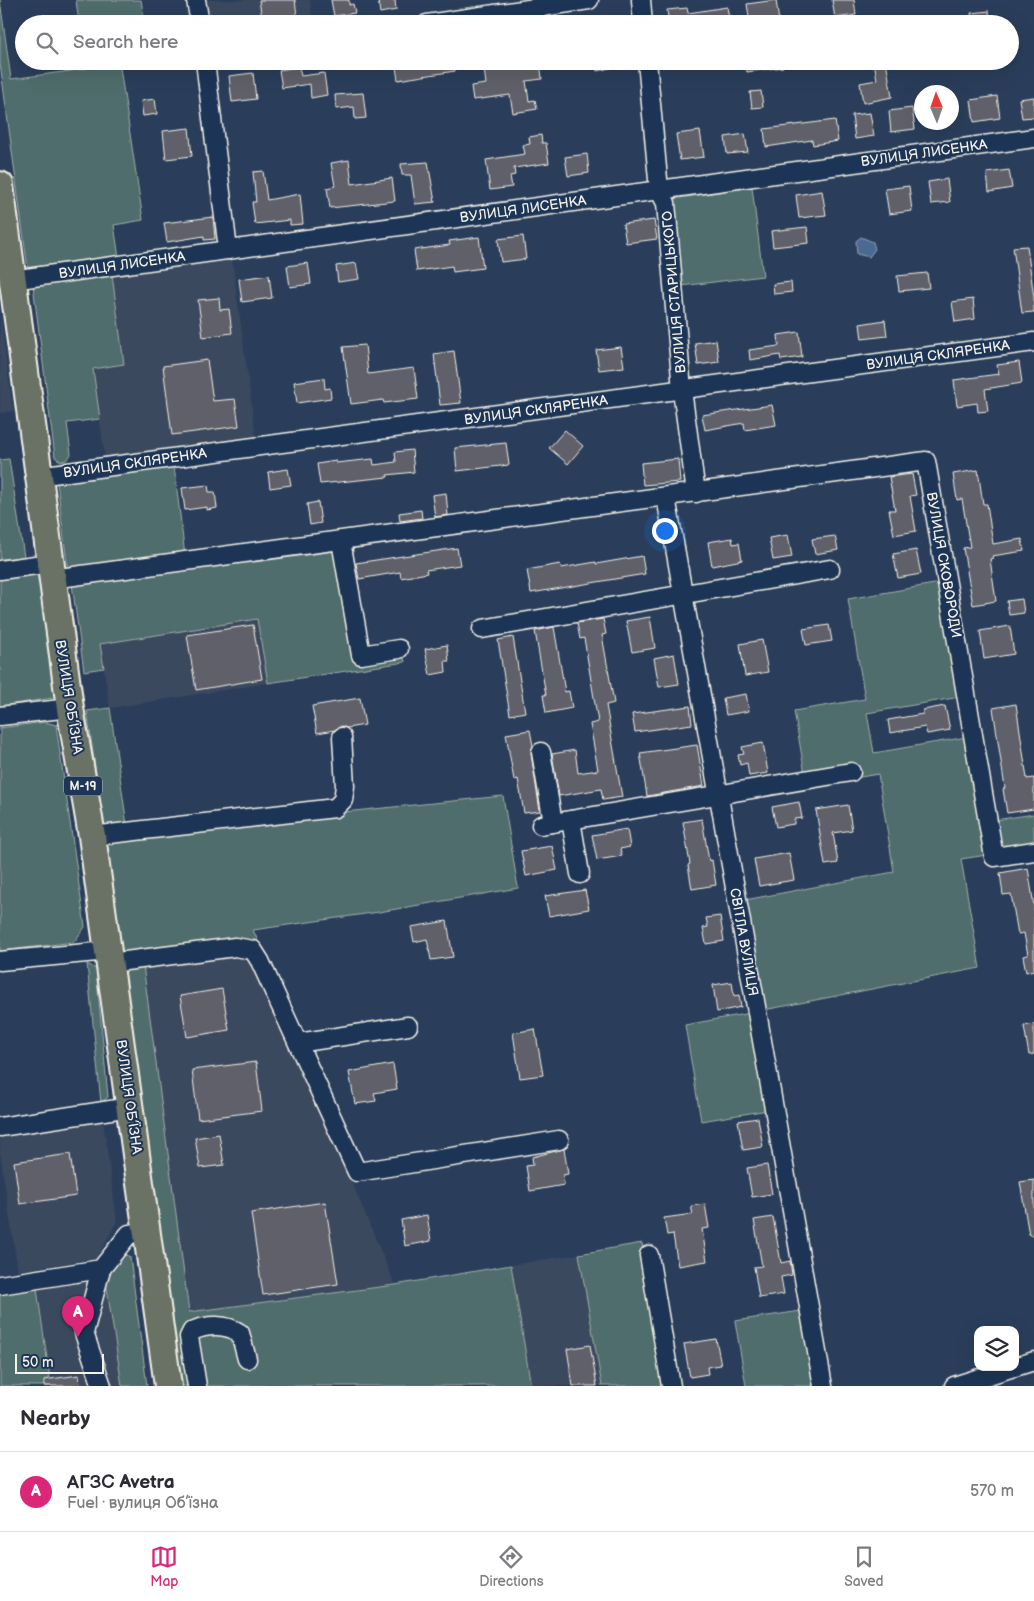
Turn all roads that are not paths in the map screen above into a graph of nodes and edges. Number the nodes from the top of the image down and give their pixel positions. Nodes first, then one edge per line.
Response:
1 (196, 0) edge
2 (589, 0) edge
3 (641, 0) edge
4 (198, 15) edge
5 (488, 15) edge
6 (642, 15) edge
7 (206, 70) edge
8 (648, 70) edge
9 (1034, 138) edge
10 (0, 185) edge
11 (659, 190) junction
12 (228, 250) junction
13 (12, 280) junction
14 (1034, 342) edge
15 (682, 390) junction
16 (38, 476) junction
17 (696, 493) junction
18 (666, 497) junction
19 (341, 541) junction
20 (830, 569) dead end
21 (0, 570) edge
22 (51, 571) junction
23 (684, 594) junction
24 (482, 629) dead end
25 (399, 649) dead end
26 (70, 708) junction
27 (0, 716) edge
28 (342, 737) dead end
29 (541, 752) dead end
30 (851, 772) dead end
31 (718, 794) junction
32 (571, 820) junction
33 (92, 836) junction
34 (1034, 851) edge
35 (580, 874) dead end
36 (109, 957) junction
37 (0, 961) edge
38 (408, 1026) dead end
39 (298, 1042) junction
40 (130, 1107) junction
41 (0, 1127) edge
42 (559, 1140) dead end
43 (147, 1232) junction
44 (649, 1255) dead end
45 (101, 1269) junction
46 (0, 1285) edge
47 (246, 1359) dead end
48 (1034, 1361) edge
49 (1019, 1366) edge
50 (1002, 1371) edge
51 (102, 1386) edge
52 (168, 1386) edge
53 (197, 1386) edge
54 (672, 1386) edge
55 (823, 1386) edge
56 (954, 1386) edge

1 - 4 street
2 - 5 street
3 - 6 street
7 - 12 street
8 - 11 street, ВУЛИЦЯ СТАРИЦЬКОГО
9 - 11 street, ВУЛИЦЯ ЛИСЕНКА
10 - 13 highway, ВУЛИЦЯ ОБ’ЇЗНА / М-19
11 - 12 street, ВУЛИЦЯ ЛИСЕНКА
11 - 15 street, ВУЛИЦЯ СТАРИЦЬКОГО
12 - 13 street, ВУЛИЦЯ ЛИСЕНКА
13 - 16 highway, ВУЛИЦЯ ОБ’ЇЗНА / М-19
14 - 15 street, ВУЛИЦЯ СКЛЯРЕНКА
15 - 16 street, ВУЛИЦЯ СКЛЯРЕНКА
15 - 17 street, ВУЛИЦЯ СТАРИЦЬКОГО
16 - 22 highway, ВУЛИЦЯ ОБ’ЇЗНА / М-19
17 - 18 street
17 - 34 street, ВУЛИЦЯ СКОВОРОДИ
18 - 19 street
18 - 23 street, СВІТЛА ВУЛИЦЯ
19 - 22 street
19 - 25 street
20 - 23 street
21 - 22 street
22 - 26 highway, ВУЛИЦЯ ОБ’ЇЗНА / М-19
23 - 24 street
23 - 31 street, СВІТЛА ВУЛИЦЯ
26 - 27 street
26 - 33 highway, ВУЛИЦЯ ОБ’ЇЗНА / М-19
28 - 33 street
29 - 32 street
30 - 31 street
31 - 32 street
31 - 55 street, СВІТЛА ВУЛИЦЯ
32 - 35 street
33 - 36 highway, ВУЛИЦЯ ОБ’ЇЗНА / М-19
36 - 37 street
36 - 39 street
36 - 40 highway, ВУЛИЦЯ ОБ’ЇЗНА / М-19
38 - 39 street
39 - 42 street
40 - 41 street
40 - 43 highway, ВУЛИЦЯ ОБ’ЇЗНА / М-19
43 - 45 street
43 - 52 highway, ВУЛИЦЯ ОБ’ЇЗНА / М-19
44 - 54 street
45 - 46 street
45 - 51 street
47 - 53 street
48 - 49 street
50 - 56 street

